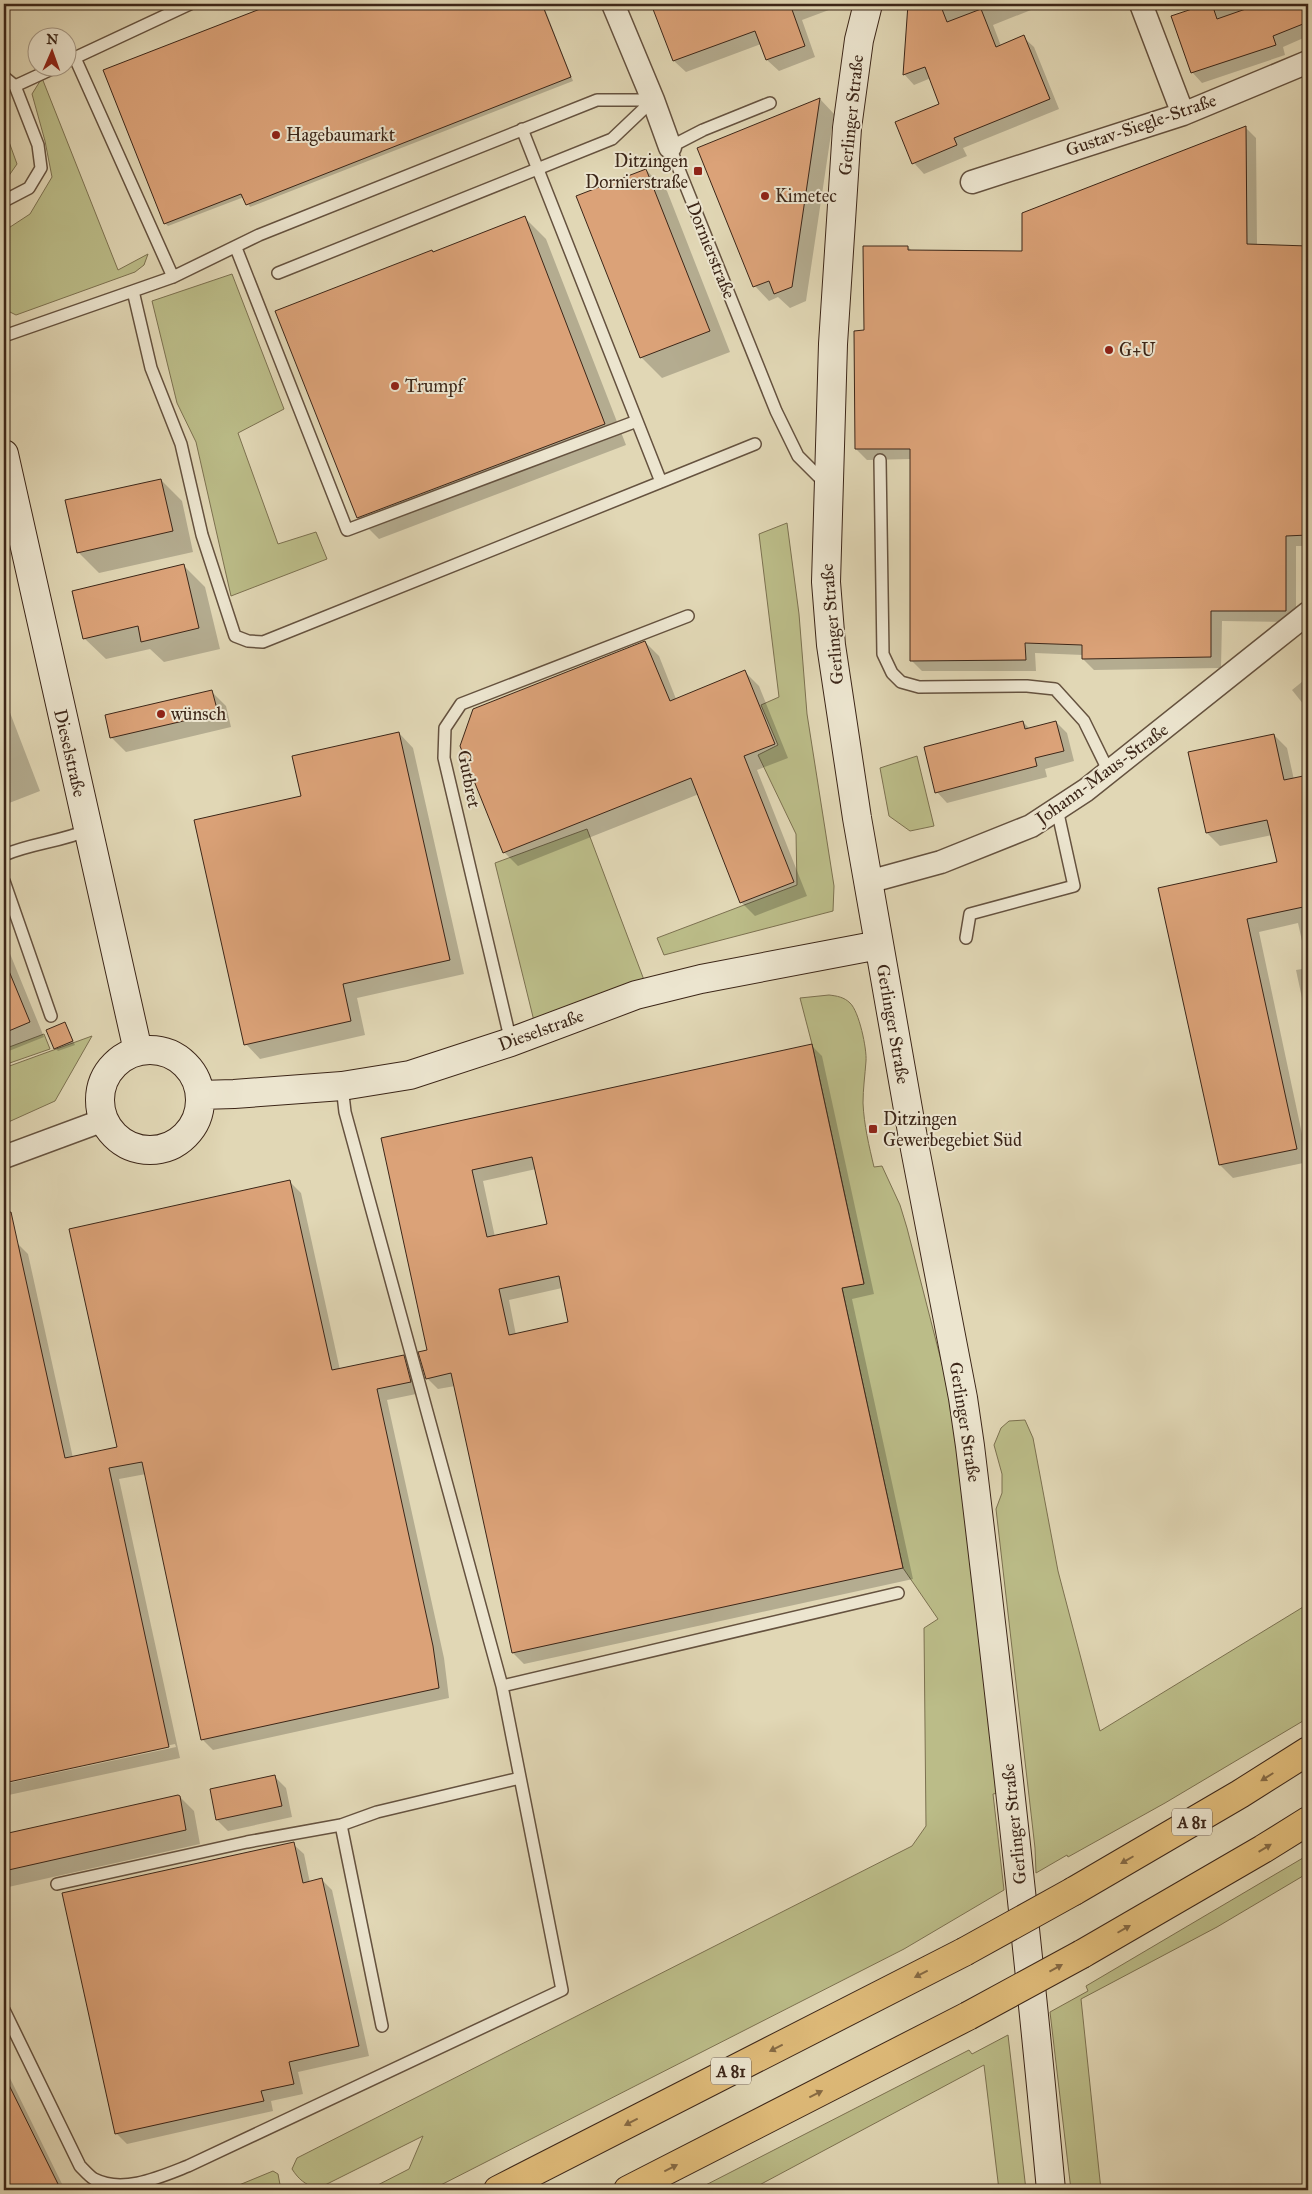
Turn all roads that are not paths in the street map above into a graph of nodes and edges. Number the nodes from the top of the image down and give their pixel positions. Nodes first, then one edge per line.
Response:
1 (190, 4) edge
2 (613, 4) edge
3 (868, 4) edge
4 (1141, 4) edge
5 (78, 57) edge
6 (1308, 62) edge
7 (78, 75) edge
8 (4, 76) edge
9 (32, 78) edge
10 (15, 86) junction
11 (653, 100) junction
12 (770, 103) dead end
13 (1183, 114) junction
14 (522, 130) junction
15 (670, 147) junction
16 (537, 169) junction
17 (972, 182) dead end
18 (4, 201) edge
19 (236, 248) junction
20 (278, 273) dead end
21 (173, 277) junction
22 (133, 291) junction
23 (4, 336) edge
24 (637, 420) junction
25 (755, 444) dead end
26 (4, 454) edge
27 (880, 460) dead end
28 (661, 482) junction
29 (827, 486) junction
30 (1308, 613) edge
31 (688, 616) dead end
32 (1109, 772) junction
33 (1057, 809) junction
34 (88, 830) junction
35 (4, 855) edge
36 (4, 881) edge
37 (868, 882) junction
38 (966, 938) dead end
39 (879, 946) junction
40 (51, 1016) dead end
41 (511, 1042) junction
42 (138, 1051) junction
43 (342, 1086) junction
44 (200, 1095) junction
45 (104, 1120) junction
46 (4, 1158) edge
47 (898, 1593) dead end
48 (502, 1686) junction
49 (1308, 1751) edge
50 (520, 1778) junction
51 (1308, 1821) edge
52 (340, 1825) junction
53 (57, 1884) dead end
54 (4, 2010) edge
55 (382, 2026) dead end
56 (107, 2187) edge
57 (498, 2190) edge
58 (628, 2190) edge
59 (1051, 2190) edge

1 - 5 lane
2 - 11 street, Dornierstraße
3 - 29 main road, Gerlinger Straße
4 - 13 street
6 - 13 street, Gustav-Siegle-Straße
7 - 21 lane
8 - 10 lane
9 - 10 lane
10 - 18 lane
11 - 14 lane
11 - 15 street, Dornierstraße
11 - 16 lane
12 - 15 lane
13 - 17 street, Gustav-Siegle-Straße
14 - 16 lane
14 - 19 lane
15 - 29 lane, Dornierstraße
16 - 20 lane
16 - 24 lane
19 - 21 lane
19 - 24 lane
21 - 22 lane
22 - 23 lane
22 - 28 lane
24 - 28 lane
25 - 28 lane
26 - 34 main road, Dieselstraße
27 - 32 lane
29 - 37 main road, Gerlinger Straße
30 - 32 street, Johann-Maus-Straße
31 - 41 lane, Gutbret
32 - 33 street, Johann-Maus-Straße
33 - 37 street, Johann-Maus-Straße
33 - 38 lane
34 - 35 lane
34 - 42 main road, Dieselstraße
36 - 40 lane
37 - 39 main road, Gerlinger Straße
39 - 41 main road, Dieselstraße
39 - 59 main road, Gerlinger Straße
41 - 43 main road, Dieselstraße
42 - 44 main road
42 - 45 main road
43 - 44 main road, Dieselstraße
43 - 48 lane
44 - 45 main road
45 - 46 street
47 - 48 lane
48 - 50 lane
49 -> 57 highway, A 81, bridge
50 - 52 lane
50 - 56 lane
58 -> 51 highway, bridge
52 - 53 lane
52 - 55 lane
54 - 56 lane

